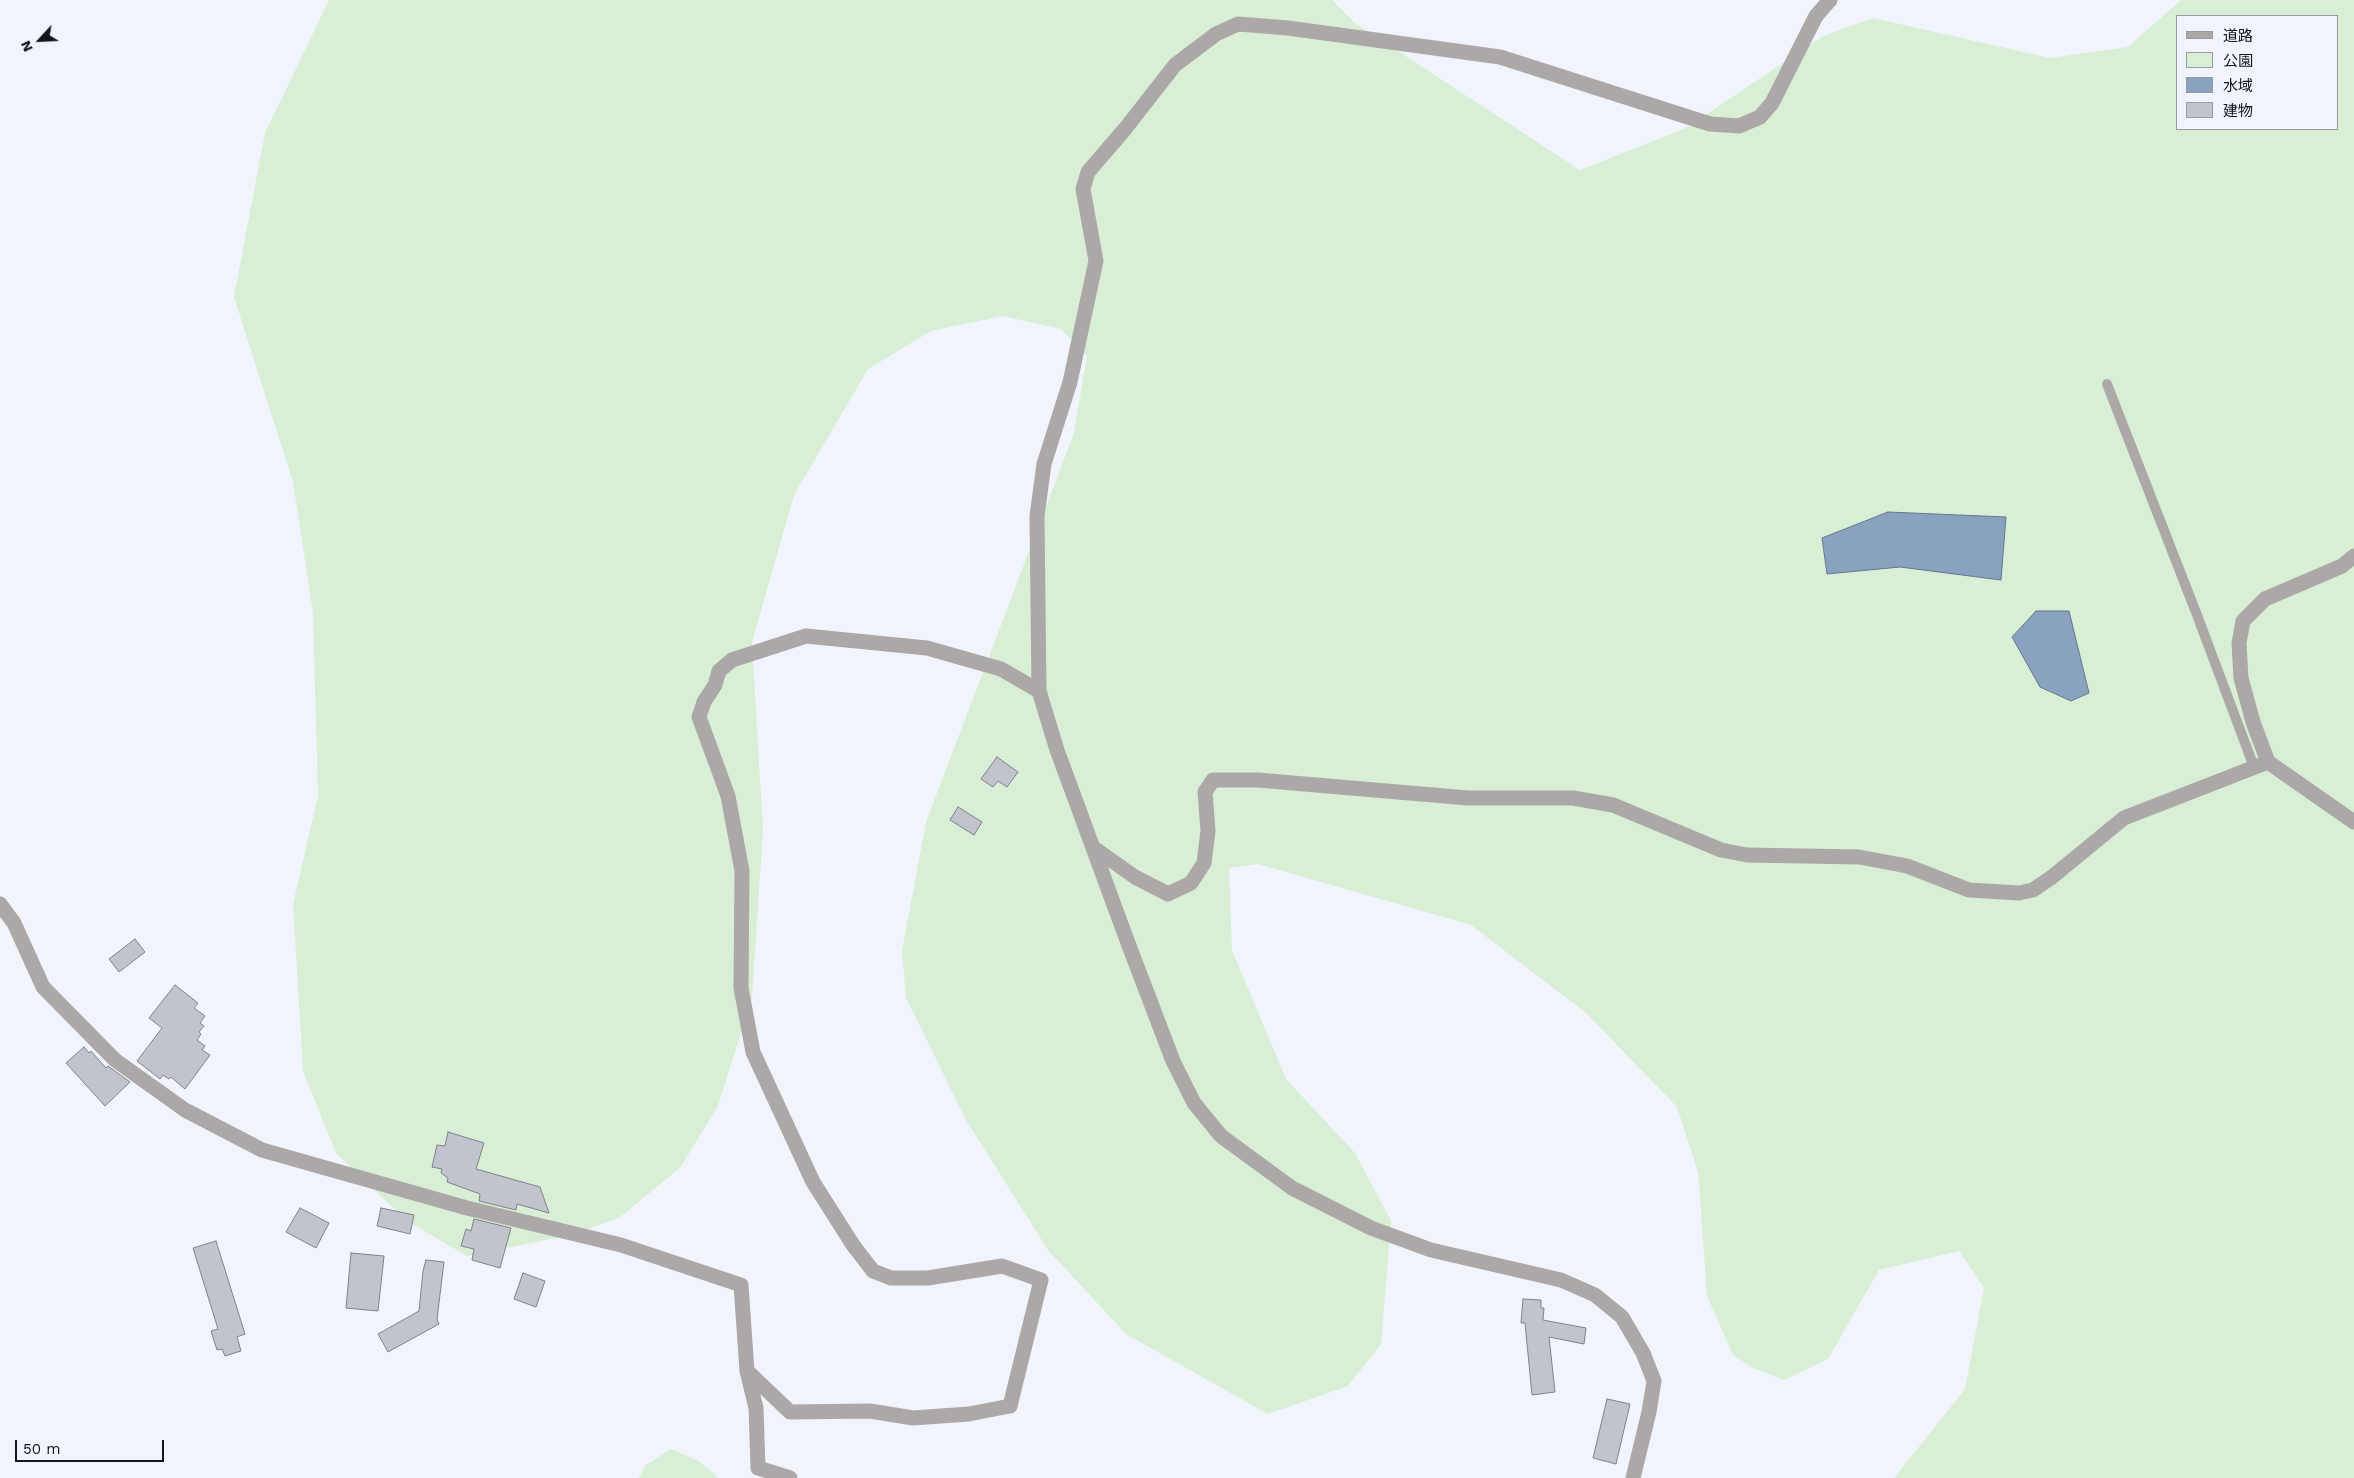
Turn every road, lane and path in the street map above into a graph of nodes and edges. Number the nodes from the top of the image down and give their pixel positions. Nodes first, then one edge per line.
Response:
1 (1830, 0) edge
2 (2107, 384) dead end
3 (2354, 556) edge
4 (1039, 691) junction
5 (2268, 762) junction
6 (2254, 767) junction
7 (2354, 822) edge
8 (1094, 848) junction
9 (0, 904) edge
10 (747, 1371) junction
11 (790, 1478) edge
12 (1633, 1478) edge

1 - 4 street
2 - 6 lane
3 - 5 street
4 - 8 street
4 - 10 street
5 - 6 street
5 - 7 street
6 - 8 street
8 - 12 street
9 - 10 street
10 - 11 street

